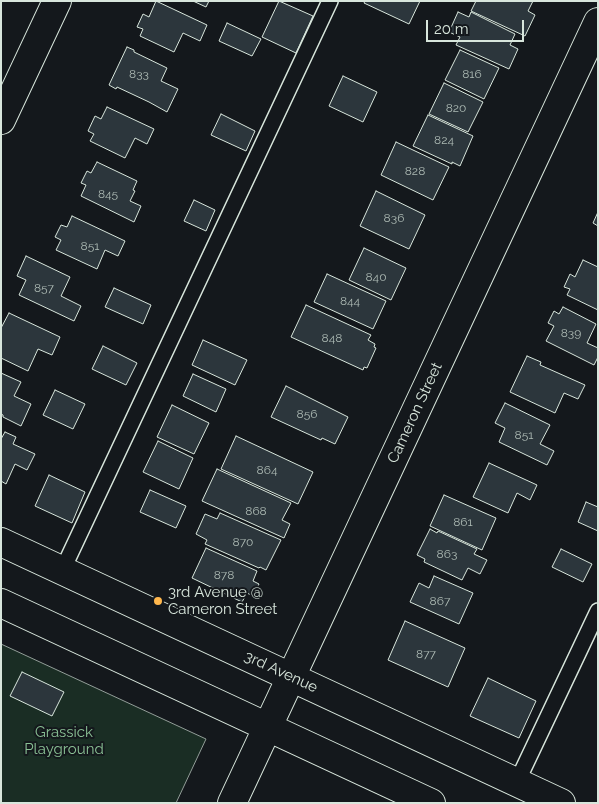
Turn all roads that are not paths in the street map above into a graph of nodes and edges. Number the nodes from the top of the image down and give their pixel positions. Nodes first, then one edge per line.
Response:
1 (57, 1) edge
2 (330, 1) edge
3 (598, 22) edge
4 (1, 120) edge
5 (1, 542) edge
6 (62, 571) junction
7 (1, 603) edge
8 (598, 611) edge
9 (292, 677) junction
10 (268, 726) junction
11 (517, 782) junction
12 (232, 803) edge
13 (431, 803) edge
14 (561, 803) edge

1 - 4 street
2 - 6 lane
3 - 9 street, Cameron Street
5 - 6 street, 3rd Avenue
6 - 9 street, 3rd Avenue
7 - 10 street
8 - 11 lane
9 - 10 street, Cameron Street
9 - 11 street, 3rd Avenue
10 - 12 street, Cameron Street
10 - 13 street
11 - 14 street, 3rd Avenue

